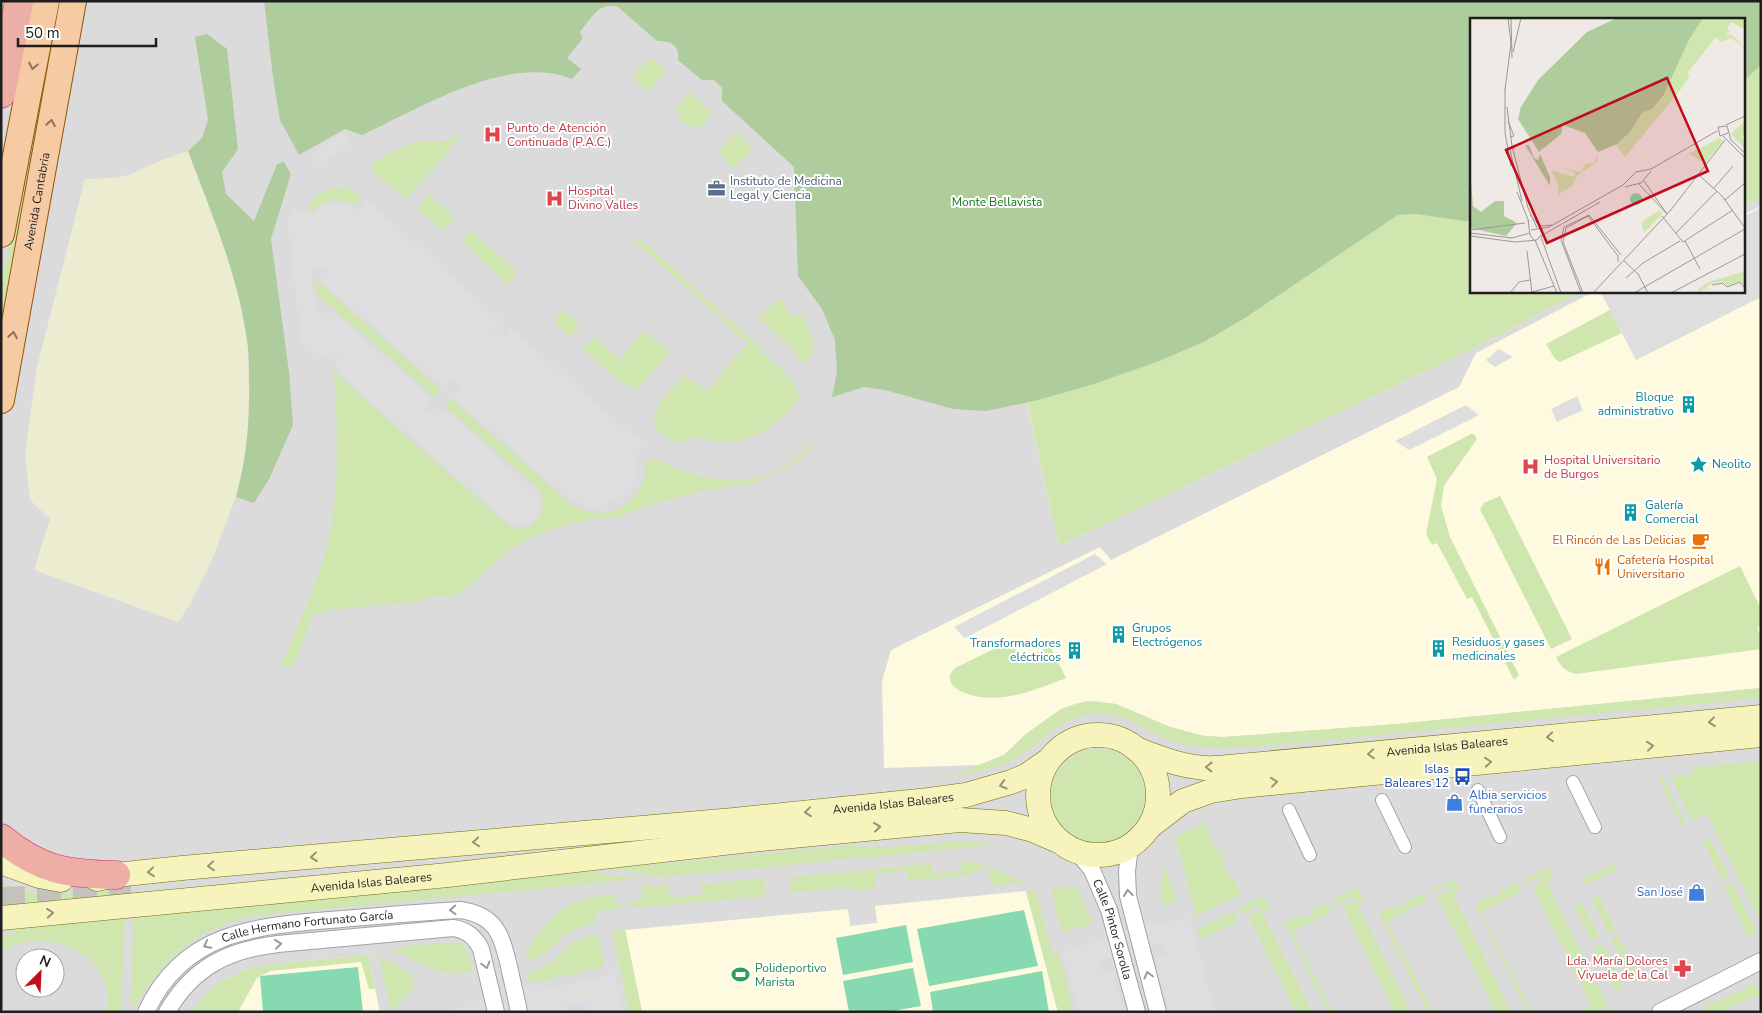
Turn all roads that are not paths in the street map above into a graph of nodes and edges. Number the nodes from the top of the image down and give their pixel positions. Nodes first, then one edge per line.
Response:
1 (19, 1) edge
2 (46, 1) edge
3 (73, 1) edge
4 (1, 94) edge
5 (1, 234) edge
6 (1, 400) edge
7 (1761, 717) edge
8 (1761, 735) edge
9 (1136, 749) junction
10 (1046, 762) junction
11 (1572, 782) dead end
12 (1478, 790) dead end
13 (1382, 800) dead end
14 (1289, 810) dead end
15 (1149, 827) junction
16 (1595, 827) dead end
17 (738, 830) junction
18 (1500, 837) dead end
19 (1, 838) edge
20 (1056, 840) junction
21 (1130, 847) junction
22 (1405, 847) dead end
23 (1078, 853) junction
24 (1310, 855) dead end
25 (1, 862) edge
26 (123, 882) junction
27 (1, 918) edge
28 (1761, 961) edge
29 (518, 1005) edge
30 (495, 1007) edge
31 (146, 1012) edge
32 (167, 1012) edge
33 (1137, 1012) edge
34 (1158, 1012) edge
35 (1660, 1012) edge

1 - 4 highway
2 -> 5 main road
6 -> 3 main road, Avenida Cantabria
7 -> 9 main road, Avenida Islas Baleares
15 -> 8 main road, Avenida Islas Baleares
9 - 10 main road
9 - 15 main road
10 -> 17 main road, Avenida Islas Baleares
10 - 20 main road
11 - 16 street
12 - 18 street
13 - 22 street
14 - 24 street
15 - 21 main road
17 -> 20 main road, Avenida Islas Baleares
17 - 26 main road, Avenida Islas Baleares
17 -> 26 main road, Avenida Islas Baleares
27 -> 17 main road, Avenida Islas Baleares
19 - 26 highway
20 - 23 main road
21 - 23 main road
34 -> 21 street, Calle Pintor Sorolla
23 - 33 street, Calle Pintor Sorolla
25 - 26 main road, Avenida Islas Baleares
28 - 35 street
29 - 30 street
29 -> 31 street, Calle Hermano Fortunato García
32 -> 30 street, Calle Hermano Fortunato García

